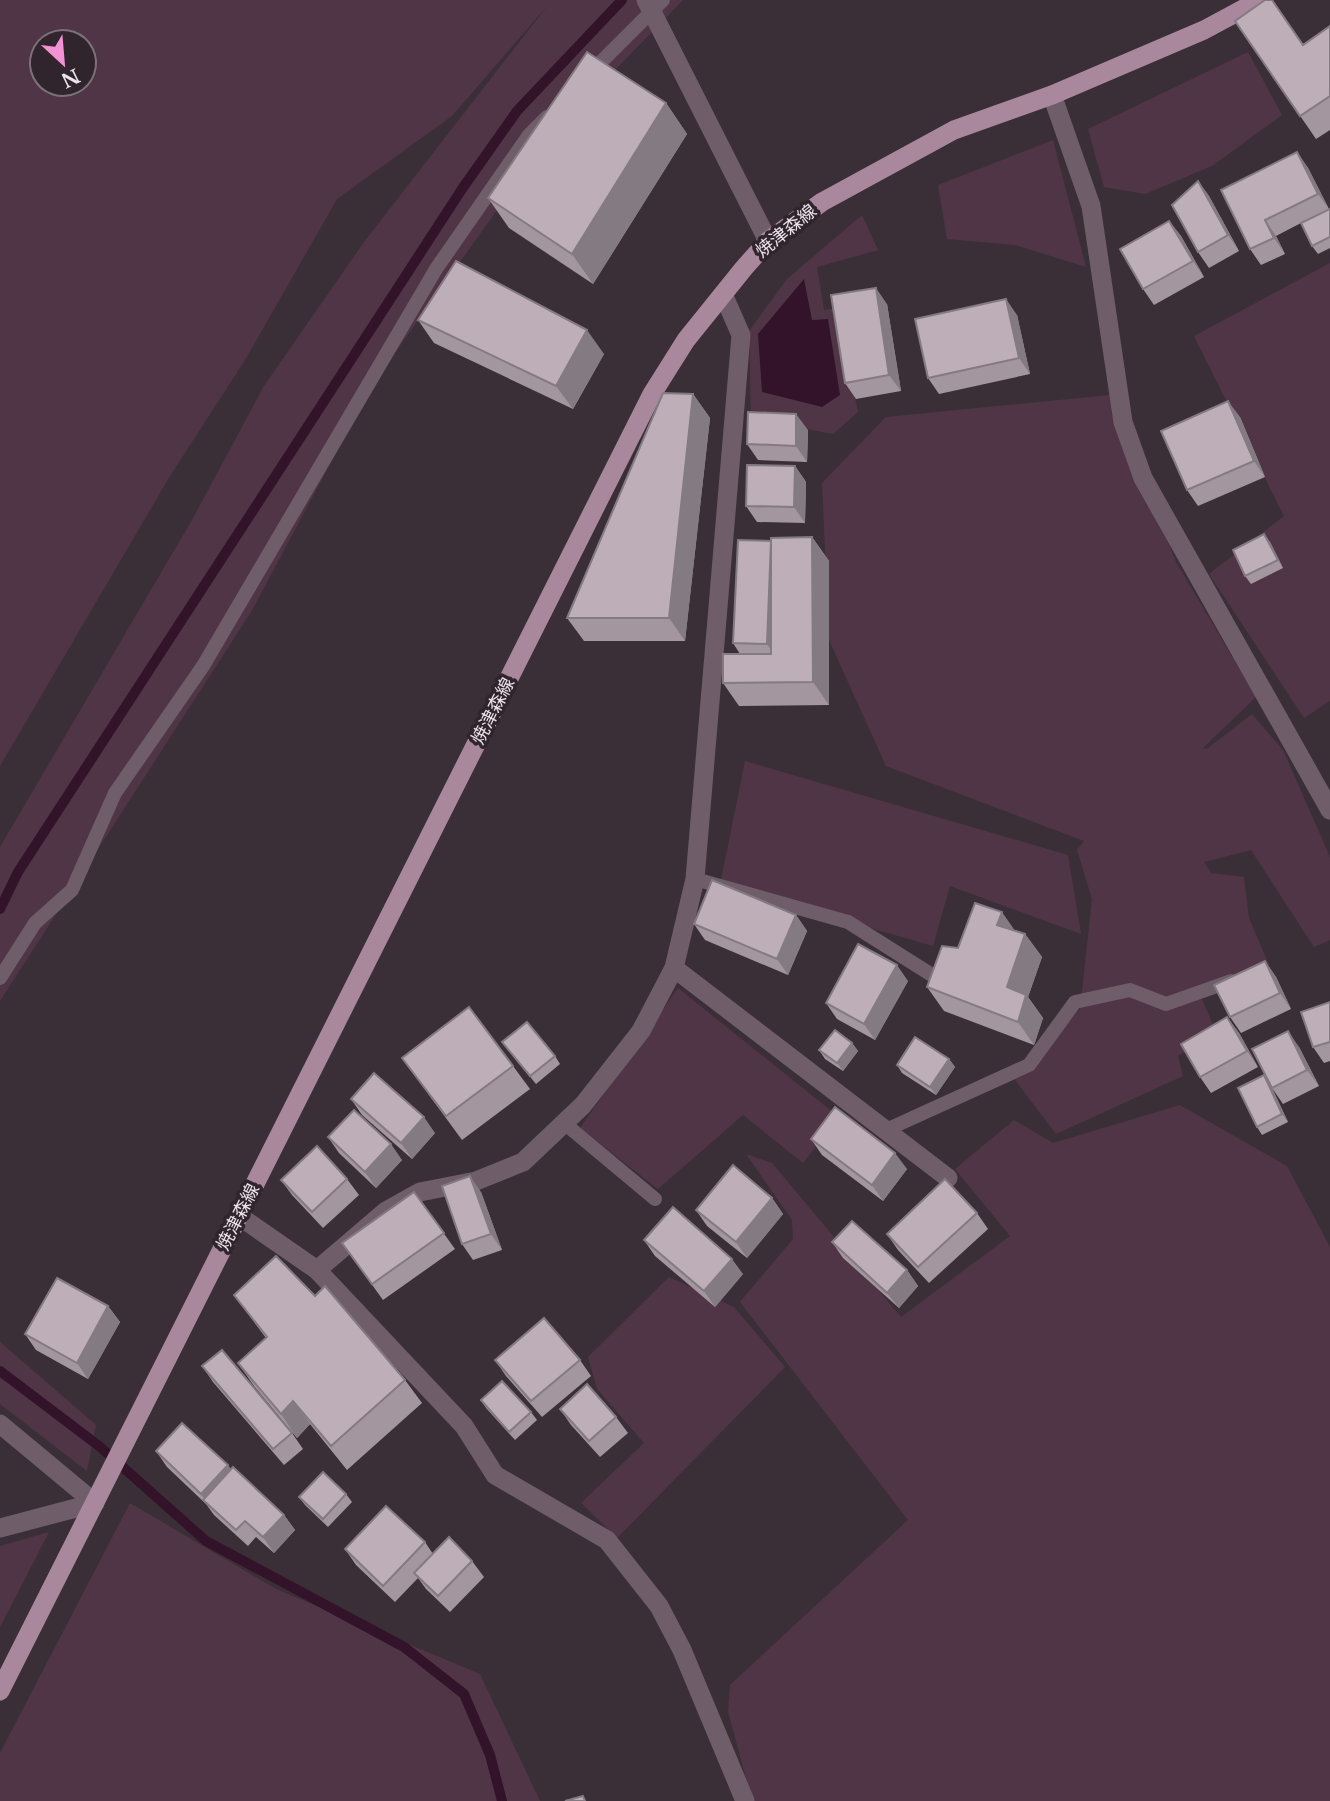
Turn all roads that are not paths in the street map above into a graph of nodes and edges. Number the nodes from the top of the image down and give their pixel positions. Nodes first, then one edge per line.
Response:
1 (1260, 0) edge
2 (652, 3) edge
3 (576, 87) edge
4 (1052, 95) junction
5 (557, 106) edge
6 (768, 241) junction
7 (723, 294) junction
8 (1330, 810) edge
9 (695, 879) junction
10 (674, 968) junction
11 (935, 977) edge
12 (0, 978) edge
13 (1240, 978) edge
14 (564, 1124) junction
15 (886, 1130) junction
16 (948, 1178) edge
17 (655, 1199) dead end
18 (239, 1216) junction
19 (317, 1270) junction
20 (0, 1424) edge
21 (95, 1503) junction
22 (0, 1528) edge
23 (0, 1691) edge
24 (745, 1801) edge

1 - 4 main road, 焼津森線
2 - 3 lane
2 - 6 street
4 - 6 main road, 焼津森線
4 - 8 street
5 - 12 lane
6 - 7 main road, 焼津森線
7 - 9 street
7 - 18 main road, 焼津森線
9 - 10 street
9 - 11 lane
10 - 14 street
10 - 15 street
13 - 15 lane
14 - 17 lane
14 - 19 street
15 - 16 street
18 - 19 street
18 - 21 main road, 焼津森線
19 - 24 street
20 - 21 street
21 - 22 street
21 - 23 main road, 焼津森線

